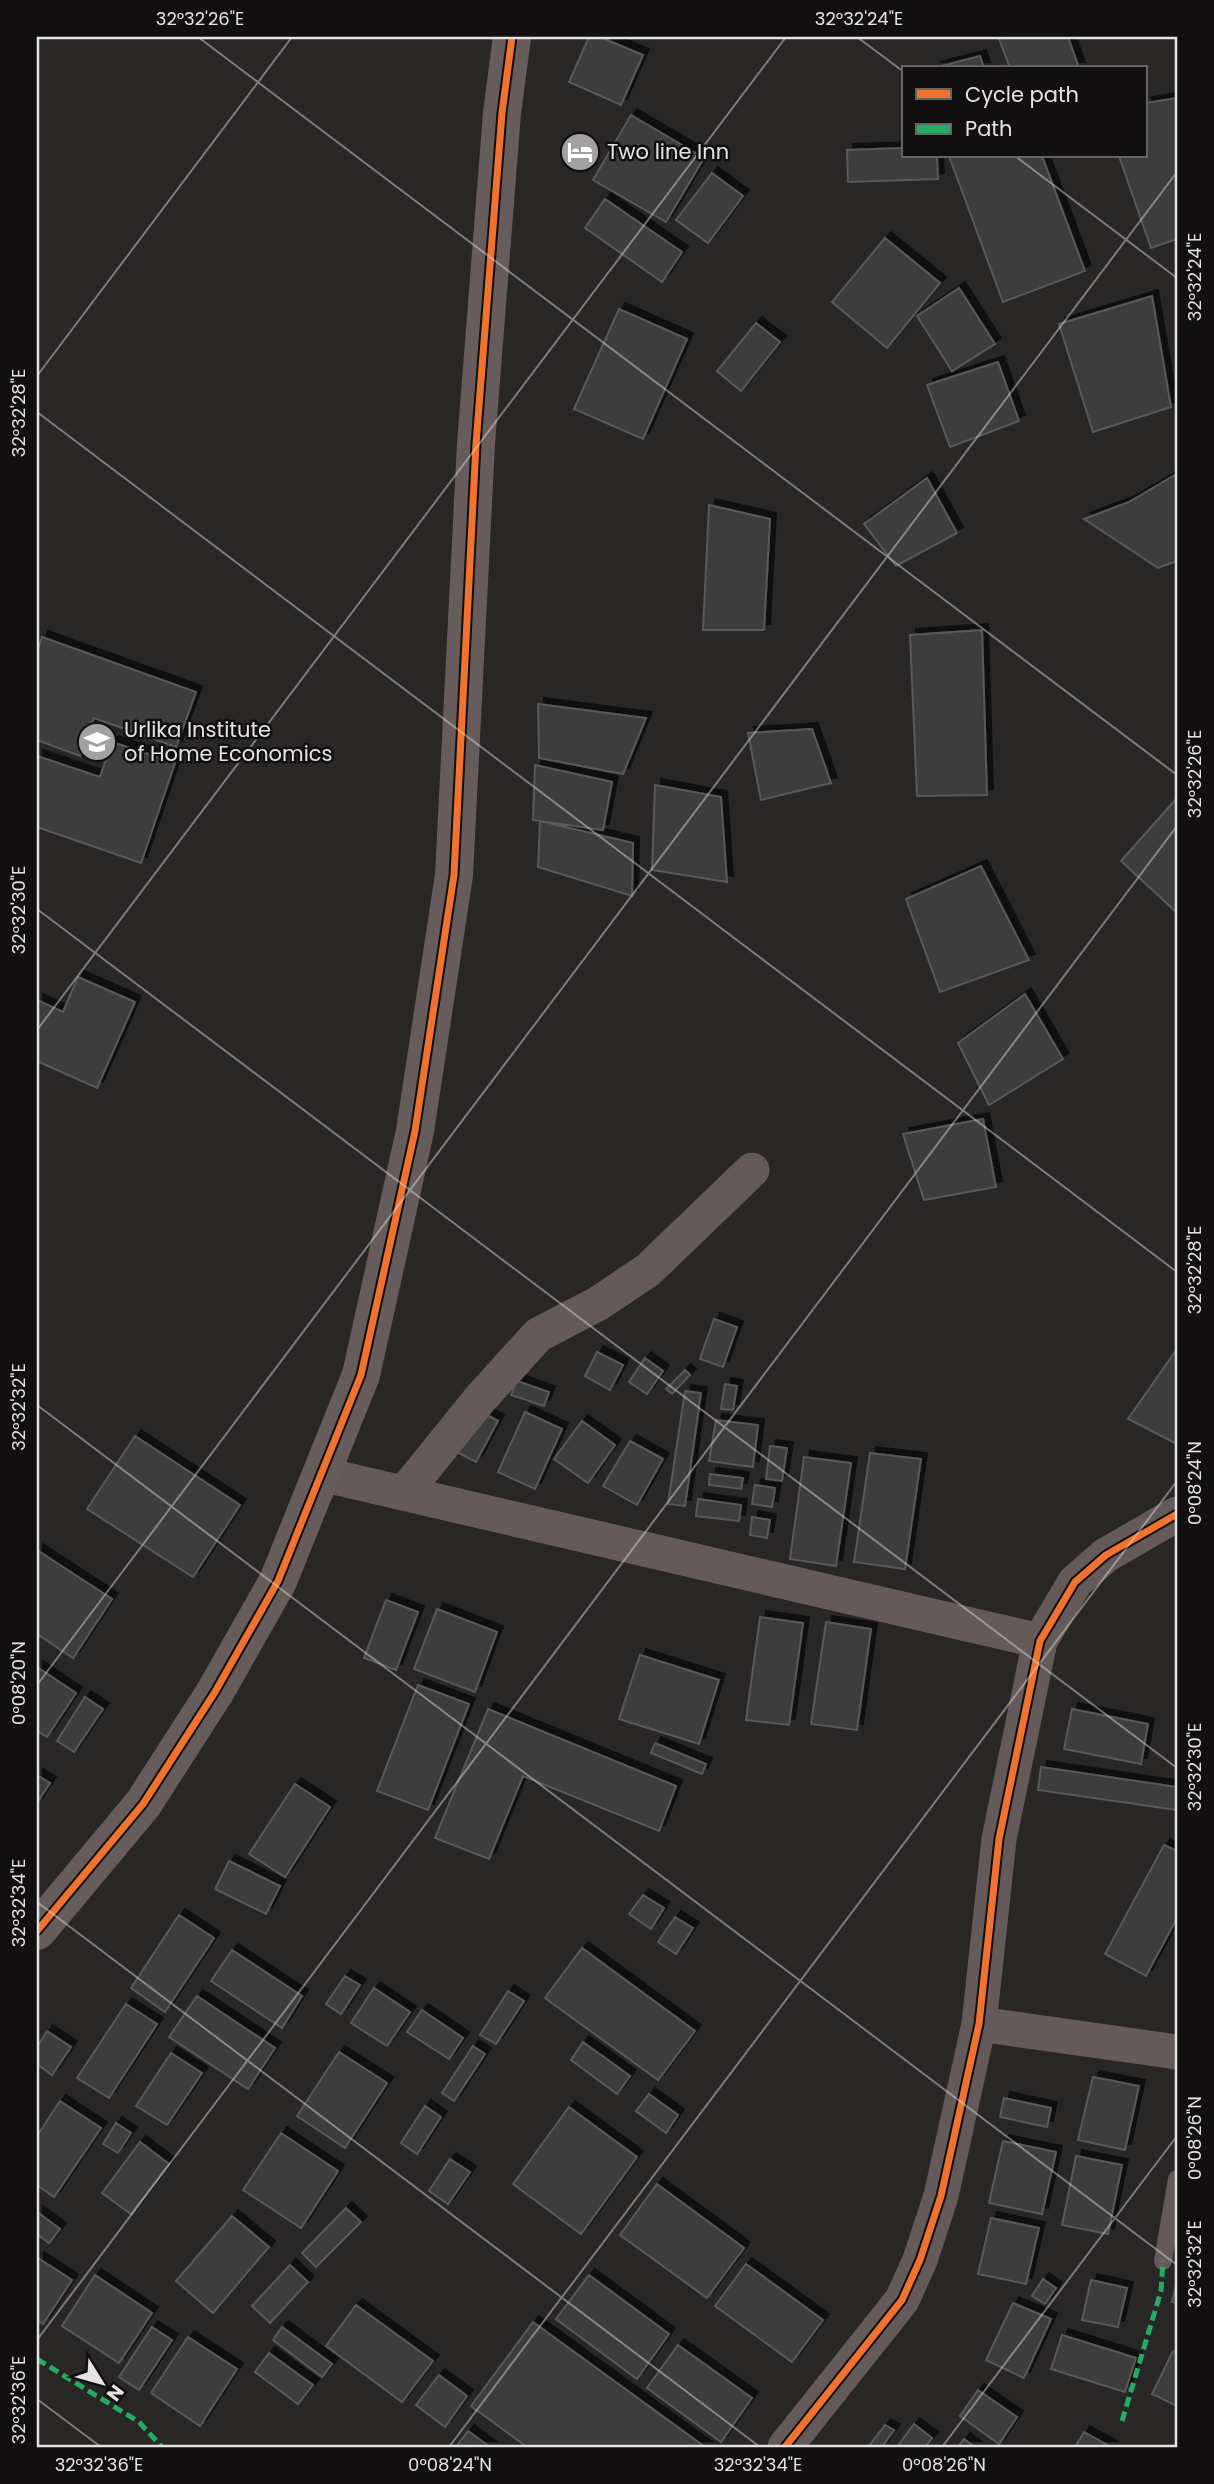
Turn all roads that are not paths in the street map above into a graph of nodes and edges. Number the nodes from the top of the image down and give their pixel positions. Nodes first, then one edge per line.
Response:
1 (512, 37) edge
2 (752, 1170) dead end
3 (321, 1474) junction
4 (404, 1493) junction
5 (1177, 1514) edge
6 (1041, 1641) junction
7 (37, 1931) edge
8 (979, 2024) junction
9 (1177, 2052) edge
10 (1177, 2179) edge
11 (1163, 2261) dead end
12 (785, 2447) edge

1 - 3 street
2 - 4 street
3 - 4 street
3 - 7 street
4 - 6 street
5 - 6 street
6 - 8 street
8 - 9 street
8 - 12 street
10 - 11 lane

